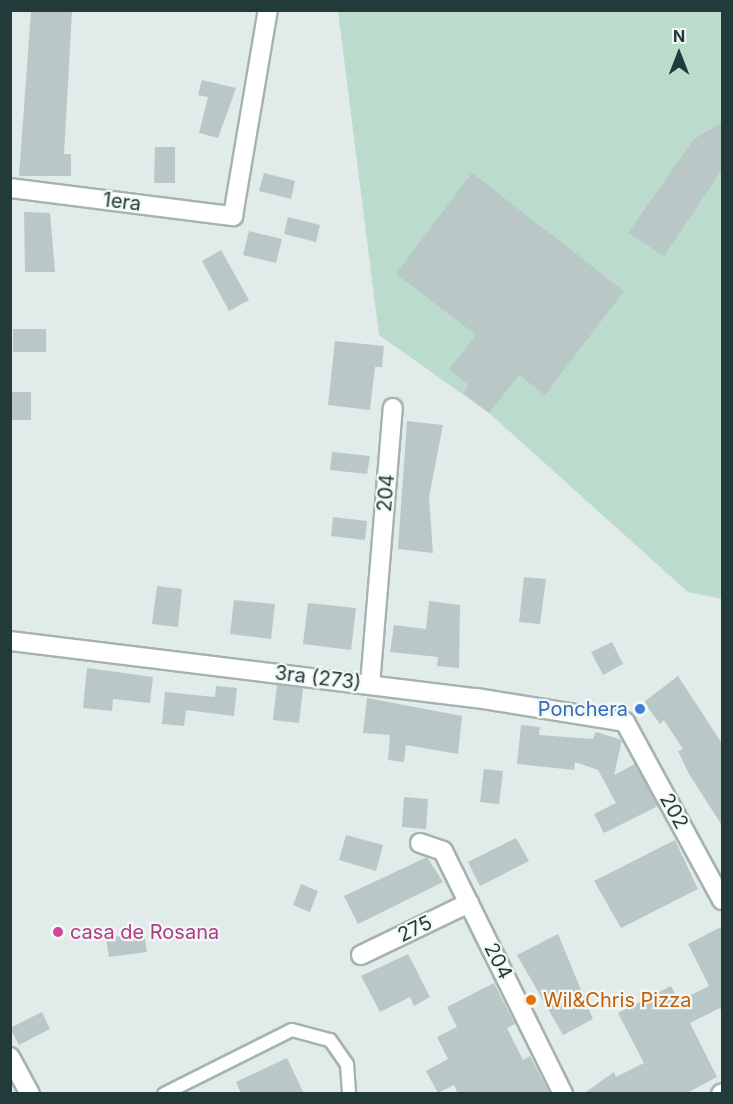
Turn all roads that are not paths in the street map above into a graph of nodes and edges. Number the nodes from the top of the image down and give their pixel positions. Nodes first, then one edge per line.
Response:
1 (268, 10) edge
2 (10, 188) edge
3 (393, 408) dead end
4 (10, 641) edge
5 (370, 685) junction
6 (625, 722) joint
7 (420, 843) dead end
8 (723, 900) edge
9 (468, 903) junction
10 (361, 955) dead end
11 (10, 1057) edge
12 (30, 1094) edge
13 (164, 1094) edge
14 (349, 1094) edge
15 (563, 1094) edge

1 - 2 street, 1era
3 - 5 street, 204
4 - 5 street, 3ra (273)
5 - 6 street, 3ra (273)
6 - 8 street, 202
7 - 9 street, 204
9 - 10 street, 275
9 - 15 street, 204
11 - 12 street
13 - 14 lane

